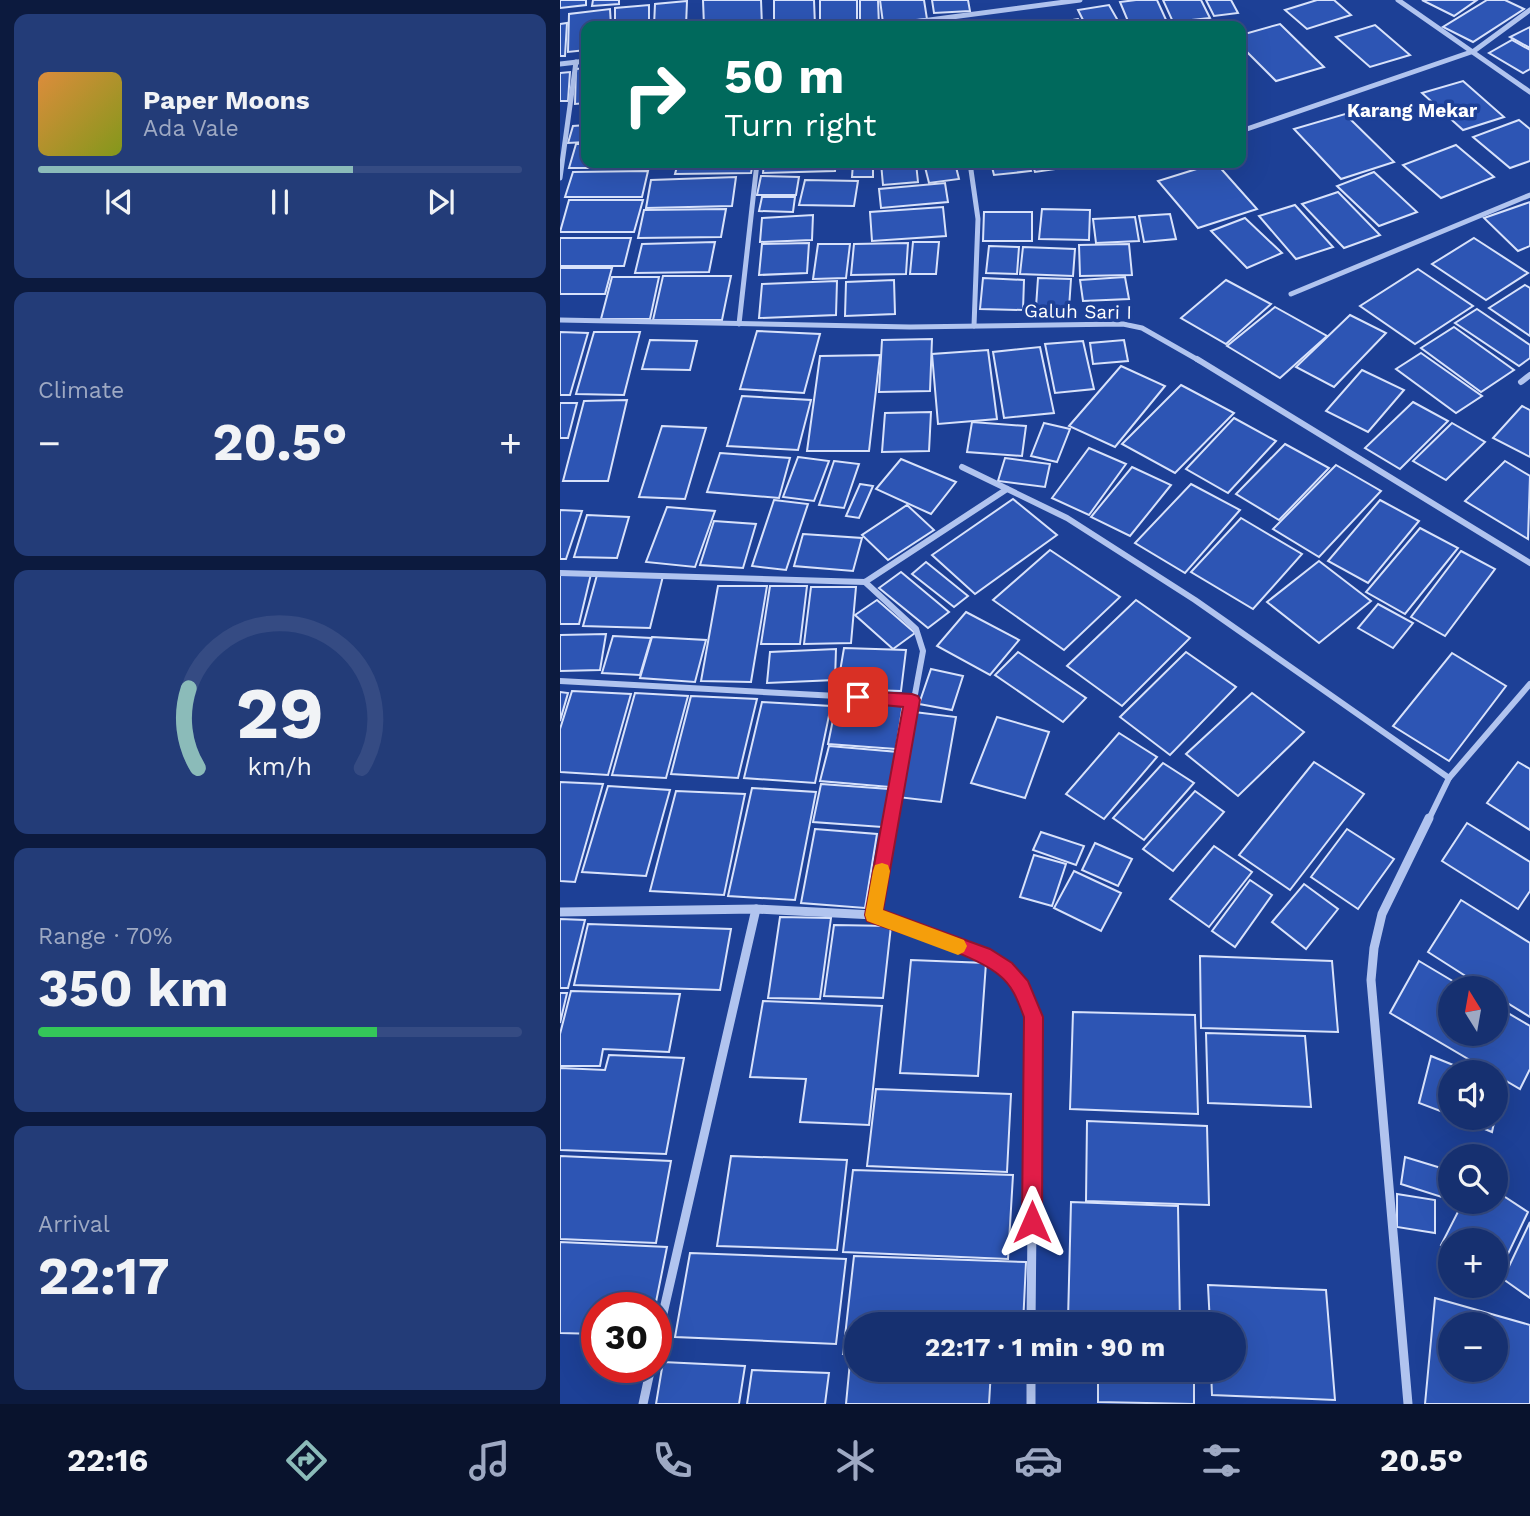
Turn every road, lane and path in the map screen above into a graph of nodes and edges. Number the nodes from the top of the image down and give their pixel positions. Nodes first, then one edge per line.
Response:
1 (1080, 0) edge
2 (1398, 0) edge
3 (1530, 10) edge
4 (922, 21) edge
5 (1474, 51) junction
6 (576, 62) junction
7 (581, 62) edge
8 (560, 64) edge
9 (1530, 92) edge
10 (1246, 129) edge
11 (561, 168) edge
12 (756, 168) edge
13 (971, 168) edge
14 (560, 178) edge
15 (1530, 195) edge
16 (1291, 294) dead end
17 (560, 320) edge
18 (739, 324) junction
19 (974, 326) junction
20 (1530, 375) edge
21 (1521, 382) dead end
22 (962, 467) dead end
23 (1007, 489) junction
24 (1530, 563) edge
25 (560, 573) edge
26 (865, 582) junction
27 (560, 681) edge
28 (1530, 684) edge
29 (912, 700) junction
30 (1449, 778) junction
31 (756, 909) junction
32 (560, 912) edge
33 (874, 915) junction
34 (668, 1292) edge
35 (1031, 1312) edge
36 (1031, 1382) edge
37 (648, 1383) edge
38 (643, 1404) edge
39 (1031, 1404) edge
40 (1408, 1404) edge

1 - 4 street
2 - 5 street
3 - 5 street
5 - 9 street
5 - 10 street
6 - 7 street
6 - 8 street
6 - 11 street
11 - 14 street
12 - 18 street
13 - 19 street
15 - 16 street
17 - 18 street, Galuh Sari I
18 - 19 street, Galuh Sari I
19 - 24 street, Galuh Sari I
20 - 21 street
22 - 23 street
23 - 26 street
23 - 30 street
25 - 26 street
26 - 29 street
27 - 29 street
28 - 30 street
29 - 33 street
30 - 40 street
31 - 32 street
31 - 33 street
31 - 34 street
33 - 35 street
36 - 39 street
37 - 38 street

